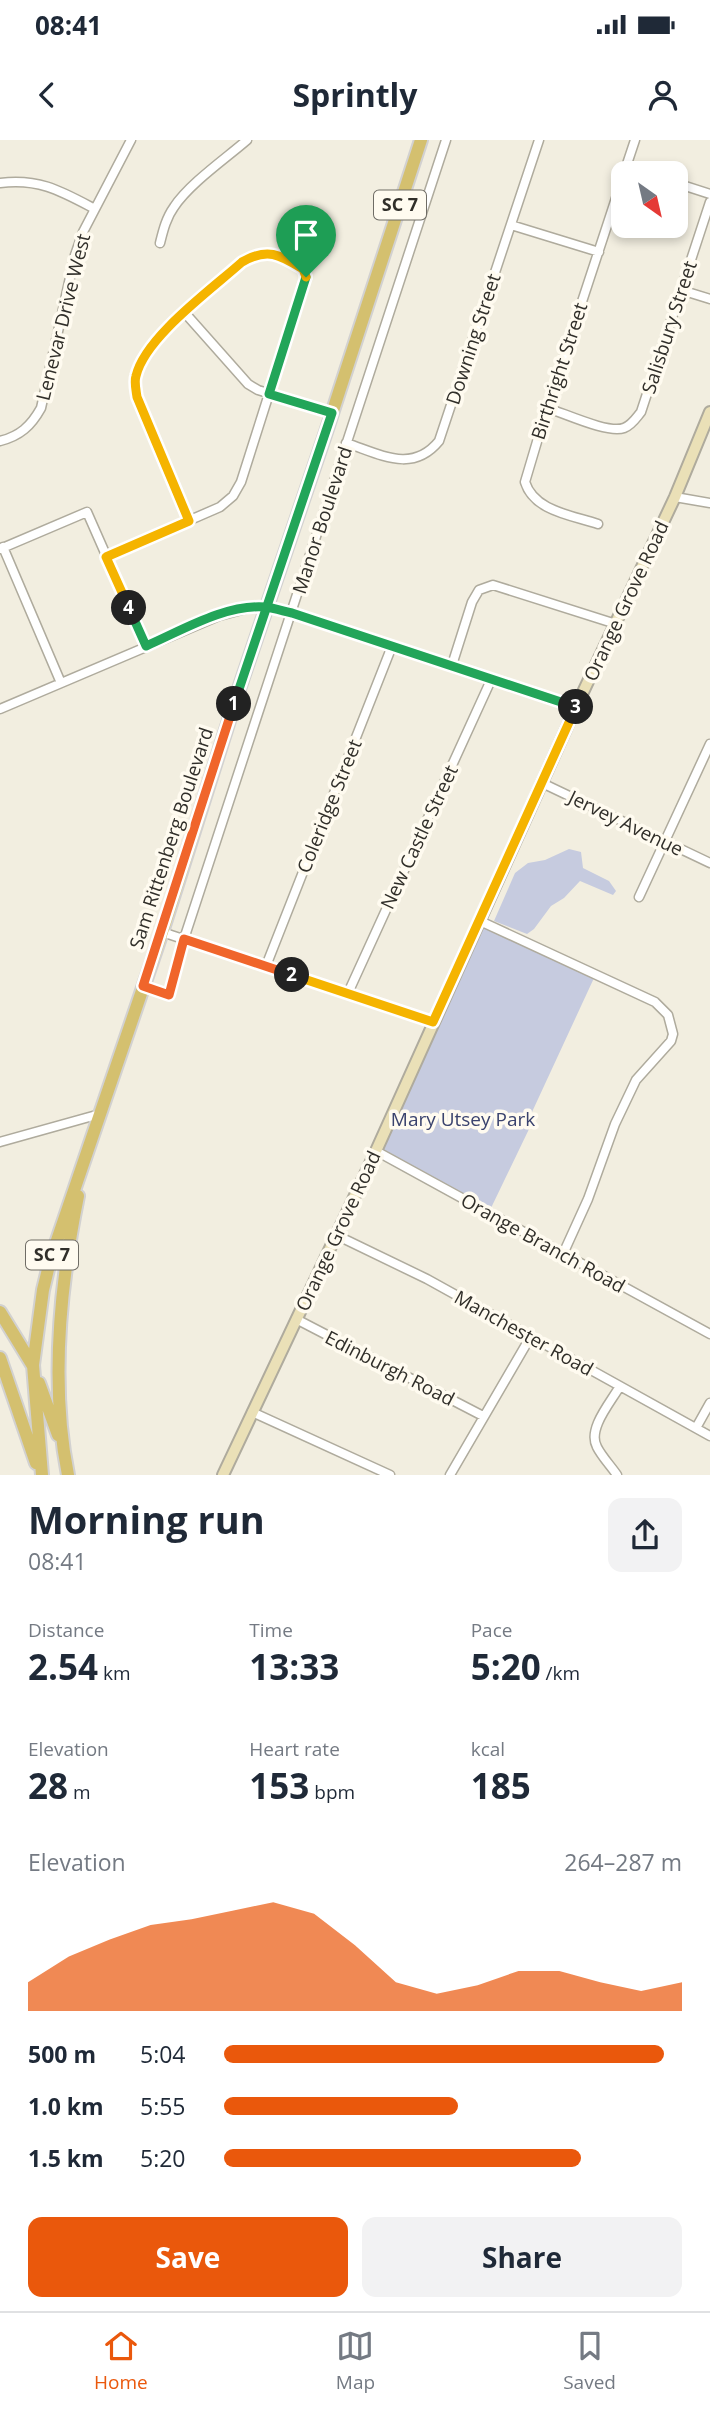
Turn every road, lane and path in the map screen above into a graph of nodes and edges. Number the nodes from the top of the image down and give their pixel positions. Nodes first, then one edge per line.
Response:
1 (131, 140) edge
2 (421, 140) edge
3 (446, 140) edge
4 (539, 140) edge
5 (635, 140) edge
6 (242, 142) edge
7 (628, 161) edge
8 (0, 183) edge
9 (688, 187) edge
10 (710, 194) edge
11 (710, 202) edge
12 (95, 209) junction
13 (611, 212) edge
14 (511, 225) junction
15 (160, 243) dead end
16 (598, 252) junction
17 (681, 290) junction
18 (710, 299) edge
19 (185, 313) junction
20 (269, 394) junction
21 (547, 408) junction
22 (332, 413) junction
23 (710, 413) edge
24 (0, 441) edge
25 (346, 443) junction
26 (675, 497) junction
27 (710, 503) edge
28 (189, 521) junction
29 (598, 524) dead end
30 (2, 548) edge
31 (106, 557) junction
32 (265, 607) junction
33 (292, 613) junction
34 (616, 624) junction
35 (146, 646) junction
36 (392, 646) junction
37 (452, 665) junction
38 (491, 680) junction
39 (61, 683) junction
40 (576, 707) junction
41 (0, 709) edge
42 (710, 744) edge
43 (542, 783) junction
44 (666, 841) junction
45 (710, 863) edge
46 (639, 897) dead end
47 (480, 921) junction
48 (162, 932) junction
49 (184, 939) junction
50 (266, 966) junction
51 (143, 986) junction
52 (348, 993) junction
53 (433, 1022) junction
54 (100, 1114) junction
55 (0, 1142) edge
56 (88, 1148) junction
57 (376, 1151) junction
58 (336, 1235) junction
59 (563, 1254) junction
60 (50, 1261) junction
61 (0, 1312) edge
62 (61, 1316) junction
63 (296, 1319) junction
64 (709, 1332) edge
65 (531, 1336) junction
66 (0, 1358) edge
67 (33, 1366) junction
68 (620, 1386) junction
69 (710, 1403) edge
70 (252, 1412) junction
71 (484, 1416) junction
72 (696, 1428) junction
73 (710, 1436) edge
74 (62, 1449) junction
75 (41, 1475) edge
76 (68, 1475) edge
77 (223, 1475) edge
78 (390, 1475) edge
79 (450, 1475) edge
80 (617, 1475) edge

1 - 12 street, Lenevar Drive West
2 - 22 main road, Sam Rittenberg Boulevard / SC 7
3 - 25 street, Manor Boulevard
4 - 14 street, Downing Street
5 - 7 street, Birthright Street
6 - 15 street
8 - 12 street
9 - 10 street
11 - 17 street, Salisbury Street
12 - 24 street, Lenevar Drive West
13 - 16 street, Birthright Street
14 - 16 street
14 - 25 street, Downing Street
16 - 21 street, Birthright Street
17 - 18 street
17 - 21 street, Salisbury Street
19 - 20 street
19 - 20 street
19 - 28 street
20 - 22 street
20 - 28 street
21 - 29 street, Birthright Street
22 - 32 main road, Sam Rittenberg Boulevard / SC 7
23 - 26 street, Orange Grove Road
25 - 33 street, Manor Boulevard
26 - 27 street
26 - 34 street, Orange Grove Road
28 - 31 street
30 - 31 street
30 - 39 street
31 - 35 street
32 - 33 street
32 - 35 street
32 - 48 main road, Sam Rittenberg Boulevard / SC 7
33 - 36 street
33 - 49 street, Manor Boulevard
34 - 37 street
34 - 40 street, Orange Grove Road
35 - 39 street
36 - 37 street
36 - 50 street, Coleridge Street
37 - 38 street
38 - 40 street
38 - 52 street, New Castle Street
39 - 41 street
40 - 43 street, Orange Grove Road
42 - 44 street
43 - 44 street, Jervey Avenue
43 - 47 street, Orange Grove Road
44 - 45 street, Jervey Avenue
44 - 46 street
47 - 53 street, Orange Grove Road
47 - 59 street
48 - 49 street
48 - 51 main road, Sam Rittenberg Boulevard / SC 7
49 - 50 street
49 - 51 street, Manor Boulevard
50 - 52 street
51 - 54 main road, Sam Rittenberg Boulevard / SC 7
52 - 53 street
53 - 57 street, Orange Grove Road
54 - 55 street
54 - 56 main road, Sam Rittenberg Boulevard / SC 7
56 - 60 main road, Sam Rittenberg Boulevard / SC 7
56 - 62 main road, Sam Rittenberg Boulevard / SC 7
57 - 58 street, Orange Grove Road
57 - 59 street, Orange Branch Road
58 - 63 street, Orange Grove Road
58 - 65 street, Manchester Road
59 - 64 street, Orange Branch Road
60 - 62 main road
60 - 67 main road, Sam Rittenberg Boulevard / SC 7
61 - 67 main road
62 - 74 main road, Sam Rittenberg Boulevard / SC 7
63 - 70 street, Orange Grove Road
63 - 71 street, Edinburgh Road
65 - 68 street, Manchester Road
65 - 71 street
66 - 75 main road
67 - 74 main road
67 - 75 main road, Sam Rittenberg Boulevard / SC 7
68 - 72 street, Manchester Road
68 - 80 street
69 - 72 street
70 - 77 street, Orange Grove Road
70 - 78 street
71 - 79 street
72 - 73 street, Manchester Road
74 - 76 main road, Sam Rittenberg Boulevard / SC 7

